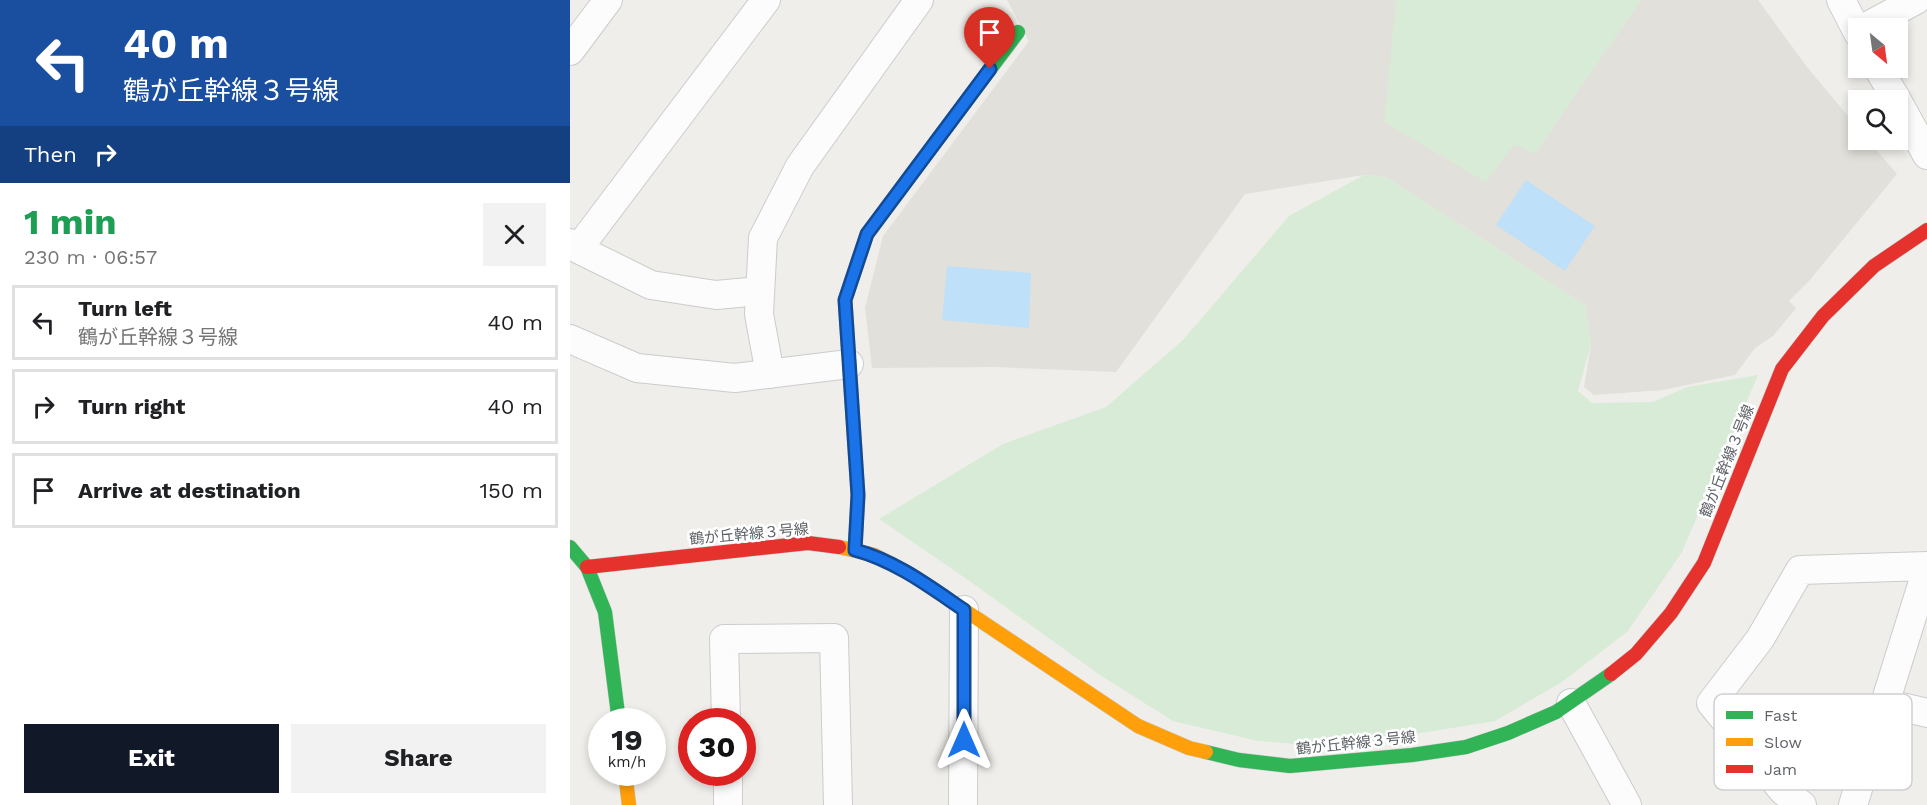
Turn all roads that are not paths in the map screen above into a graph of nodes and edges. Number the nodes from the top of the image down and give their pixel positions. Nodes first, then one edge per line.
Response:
1 (608, 0) edge
2 (766, 0) edge
3 (919, 0) edge
4 (1841, 0) edge
5 (1916, 0) edge
6 (1851, 18) edge
7 (1883, 18) edge
8 (1018, 32) dead end
9 (570, 51) edge
10 (1908, 121) edge
11 (1927, 155) edge
12 (1927, 230) edge
13 (574, 246) edge
14 (760, 291) junction
15 (570, 339) edge
16 (849, 364) junction
17 (770, 374) junction
18 (570, 547) edge
19 (855, 550) junction
20 (586, 567) junction
21 (1927, 568) edge
22 (964, 610) junction
23 (1718, 694) edge
24 (1888, 694) edge
25 (1571, 702) junction
26 (617, 708) edge
27 (726, 708) edge
28 (1912, 709) edge
29 (1927, 713) edge
30 (627, 786) edge
31 (728, 786) edge
32 (1782, 790) edge
33 (1858, 790) edge
34 (629, 805) edge
35 (728, 805) edge
36 (838, 805) edge
37 (963, 805) edge
38 (1627, 805) edge
39 (1802, 805) edge
40 (1853, 805) edge

1 - 9 street
2 - 13 street
3 - 14 street
4 - 6 street
5 - 7 street
8 - 16 street
10 - 11 street
12 - 25 street, 鶴が丘幹線３号線
13 - 14 street
14 - 17 street
15 - 17 street
16 - 17 street
16 - 19 street
18 - 20 street
19 - 20 street, 鶴が丘幹線３号線
19 - 22 street, 鶴が丘幹線３号線
20 - 26 street
21 - 23 street
21 - 24 street
22 - 25 street, 鶴が丘幹線３号線
22 - 37 street
25 - 38 street
27 - 36 street
28 - 29 street
30 - 34 street
31 - 35 street
32 - 39 street
33 - 40 street

